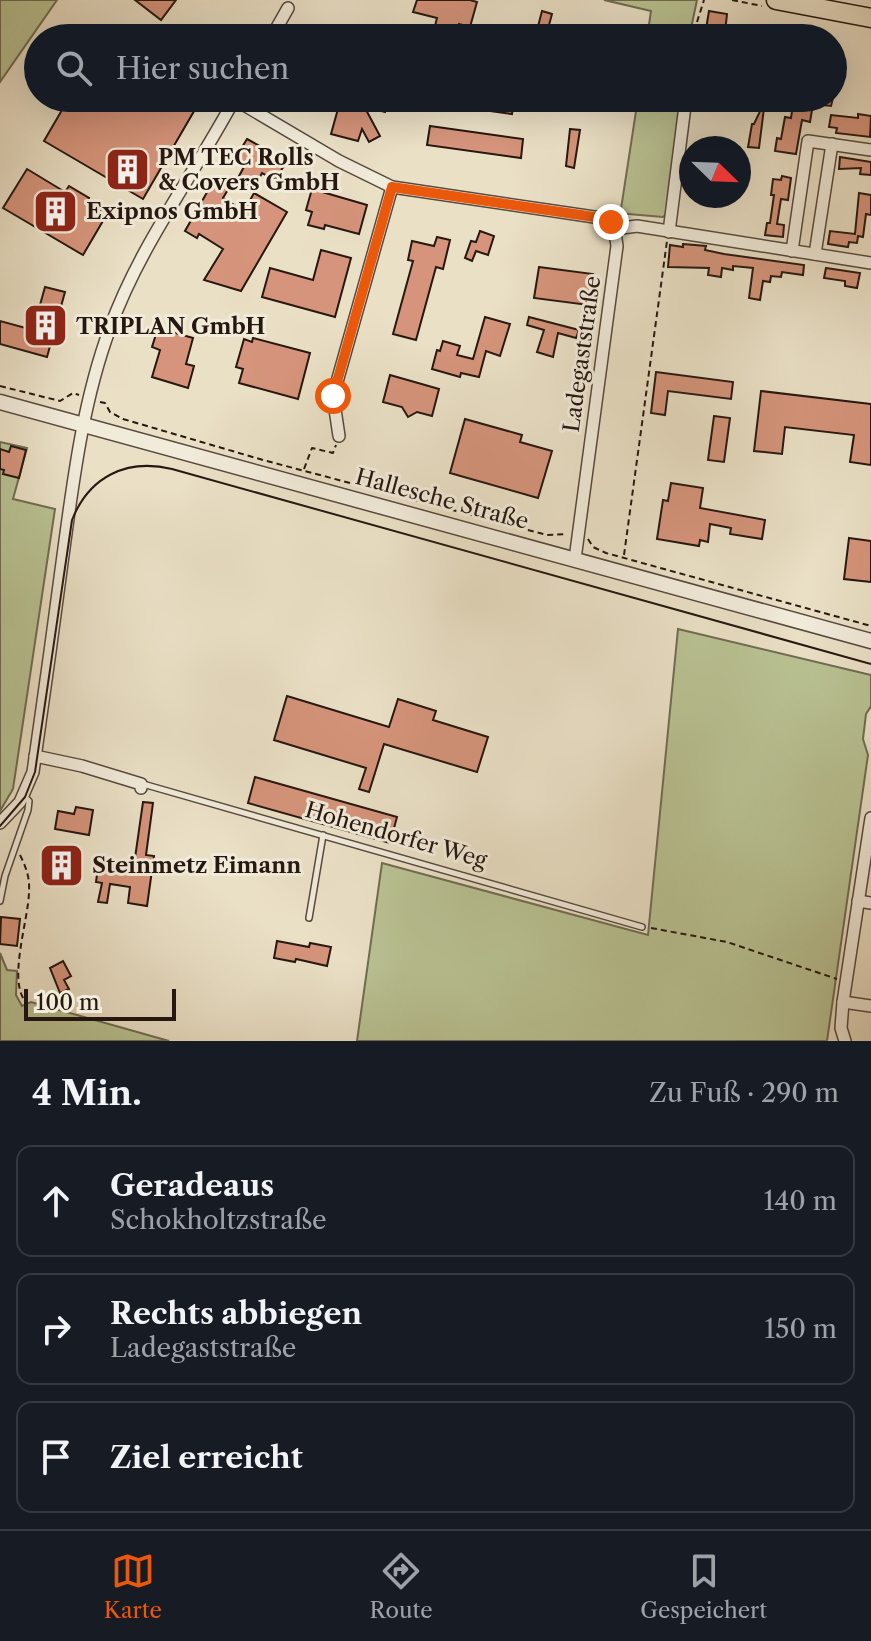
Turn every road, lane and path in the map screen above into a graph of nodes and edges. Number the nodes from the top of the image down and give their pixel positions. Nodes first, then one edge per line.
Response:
1 (704, 0) edge
2 (776, 0) edge
3 (288, 8) dead end
4 (871, 18) edge
5 (279, 24) edge
6 (697, 24) edge
7 (227, 112) edge
8 (257, 112) edge
9 (684, 112) edge
10 (832, 144) junction
11 (871, 150) edge
12 (392, 187) junction
13 (615, 229) junction
14 (669, 232) junction
15 (792, 251) junction
16 (815, 254) junction
17 (871, 263) edge
18 (0, 386) edge
19 (90, 398) junction
20 (0, 402) edge
21 (85, 423) junction
22 (339, 436) joint
23 (304, 471) junction
24 (577, 535) junction
25 (624, 557) junction
26 (575, 559) junction
27 (871, 626) edge
28 (871, 641) edge
29 (35, 756) junction
30 (141, 786) joint
31 (23, 796) junction
32 (871, 818) edge
33 (0, 823) edge
34 (323, 835) junction
35 (18, 846) junction
36 (3, 878) edge
37 (0, 901) edge
38 (858, 901) junction
39 (871, 903) edge
40 (309, 918) dead end
41 (642, 927) joint
42 (846, 982) junction
43 (26, 1002) dead end
44 (843, 1002) junction
45 (871, 1006) edge
46 (845, 1041) edge

1 - 6 path
2 - 4 main road
3 - 5 street
7 - 19 street
8 - 12 street
9 - 14 street
10 - 11 street
10 - 15 street
10 - 16 street
12 - 13 street
12 - 22 street
13 - 14 street
13 - 24 street, Ladegaststraße
14 - 15 street
14 - 25 path
15 - 16 street
16 - 17 street
18 - 19 path
19 - 21 street
19 - 23 path
20 - 21 street, Hallesche Straße
21 - 26 street, Hallesche Straße
21 - 29 street
22 - 23 path
23 - 24 path
24 - 25 path
24 - 26 street, Ladegaststraße
25 - 27 path
26 - 28 street, Hallesche Straße
29 - 30 street
29 - 31 street
30 - 34 lane, Hohendorfer Weg
31 - 33 street
31 - 35 lane
32 - 38 street
34 - 40 lane
34 - 41 lane, Hohendorfer Weg
35 - 36 lane
35 - 43 path
36 - 37 lane
38 - 39 street
38 - 42 street
41 - 42 path
42 - 44 street
44 - 45 street
44 - 46 street

